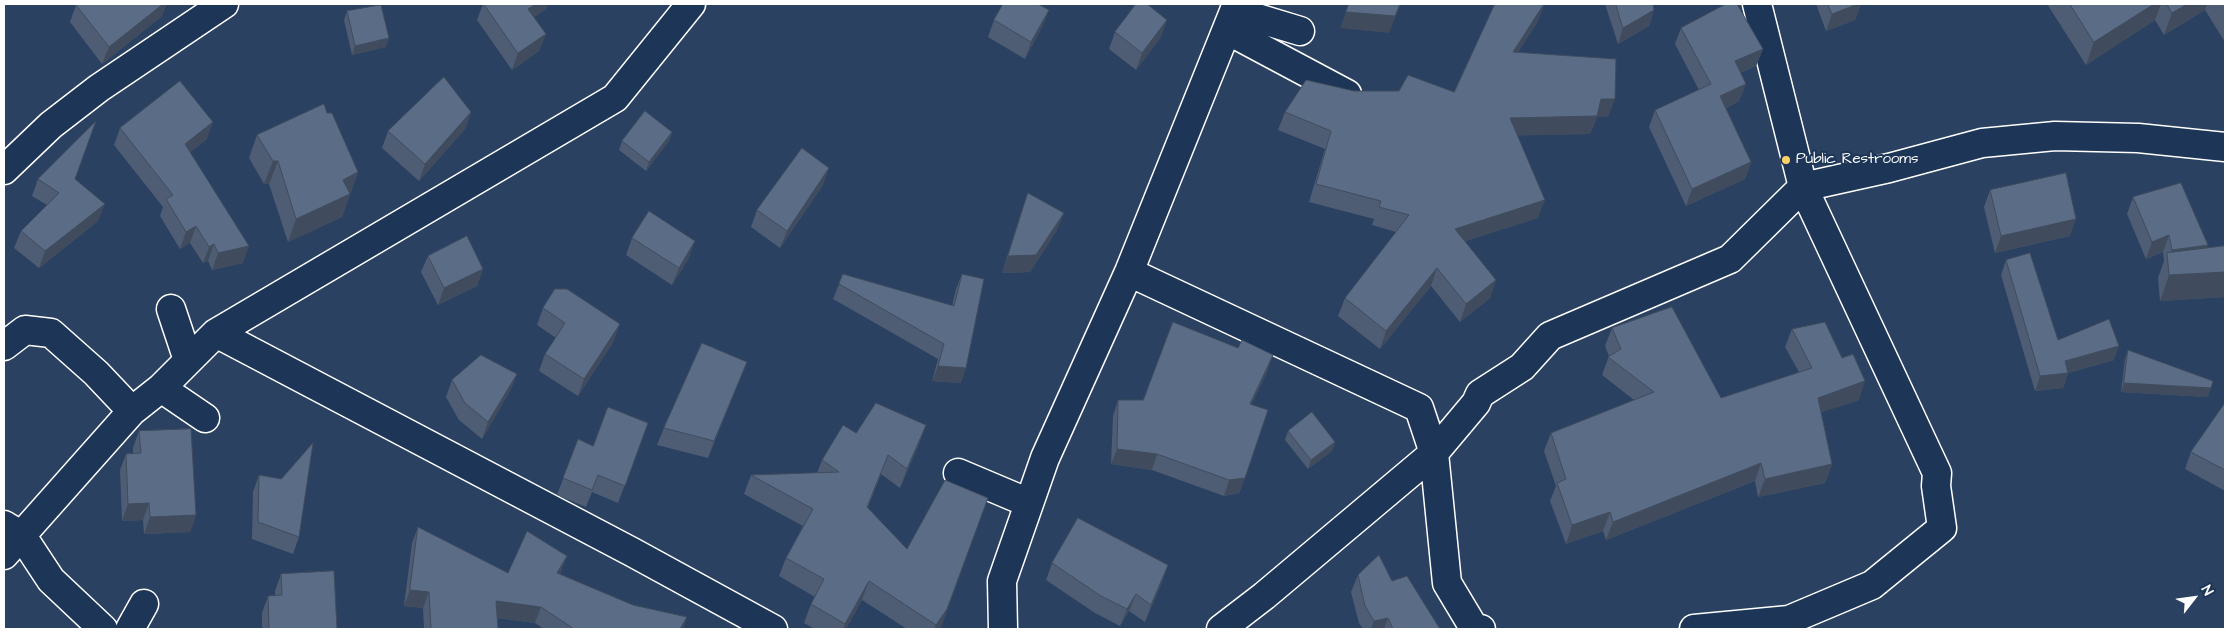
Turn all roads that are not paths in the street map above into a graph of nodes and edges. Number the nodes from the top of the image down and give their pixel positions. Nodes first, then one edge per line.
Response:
1 (224, 4) edge
2 (691, 4) edge
3 (1757, 4) edge
4 (1233, 15) edge
5 (1300, 31) dead end
6 (1347, 94) edge
7 (2225, 147) edge
8 (4, 170) edge
9 (1803, 187) junction
10 (1129, 272) junction
11 (171, 309) dead end
12 (216, 333) junction
13 (4, 346) edge
14 (188, 360) junction
15 (161, 388) junction
16 (132, 410) junction
17 (205, 418) dead end
18 (1434, 452) junction
19 (958, 473) dead end
20 (1029, 502) junction
21 (13, 530) edge
22 (4, 555) edge
23 (144, 604) dead end
24 (102, 629) edge
25 (130, 629) edge
26 (773, 629) edge
27 (1003, 629) edge
28 (1221, 629) edge
29 (1477, 629) edge
30 (1694, 629) edge

1 - 8 street
2 - 12 street
3 - 9 street
4 - 5 street
4 - 6 street
4 - 10 street
7 - 9 street
9 - 18 street
9 - 30 street
10 - 18 street
10 - 20 street
11 - 14 street
12 - 14 street
12 - 26 street
13 - 16 street
14 - 15 street
15 - 16 street
15 - 17 street
16 - 21 street
18 - 28 street
18 - 29 street
19 - 20 street
20 - 27 street
21 - 22 street
21 - 24 street
23 - 25 street

